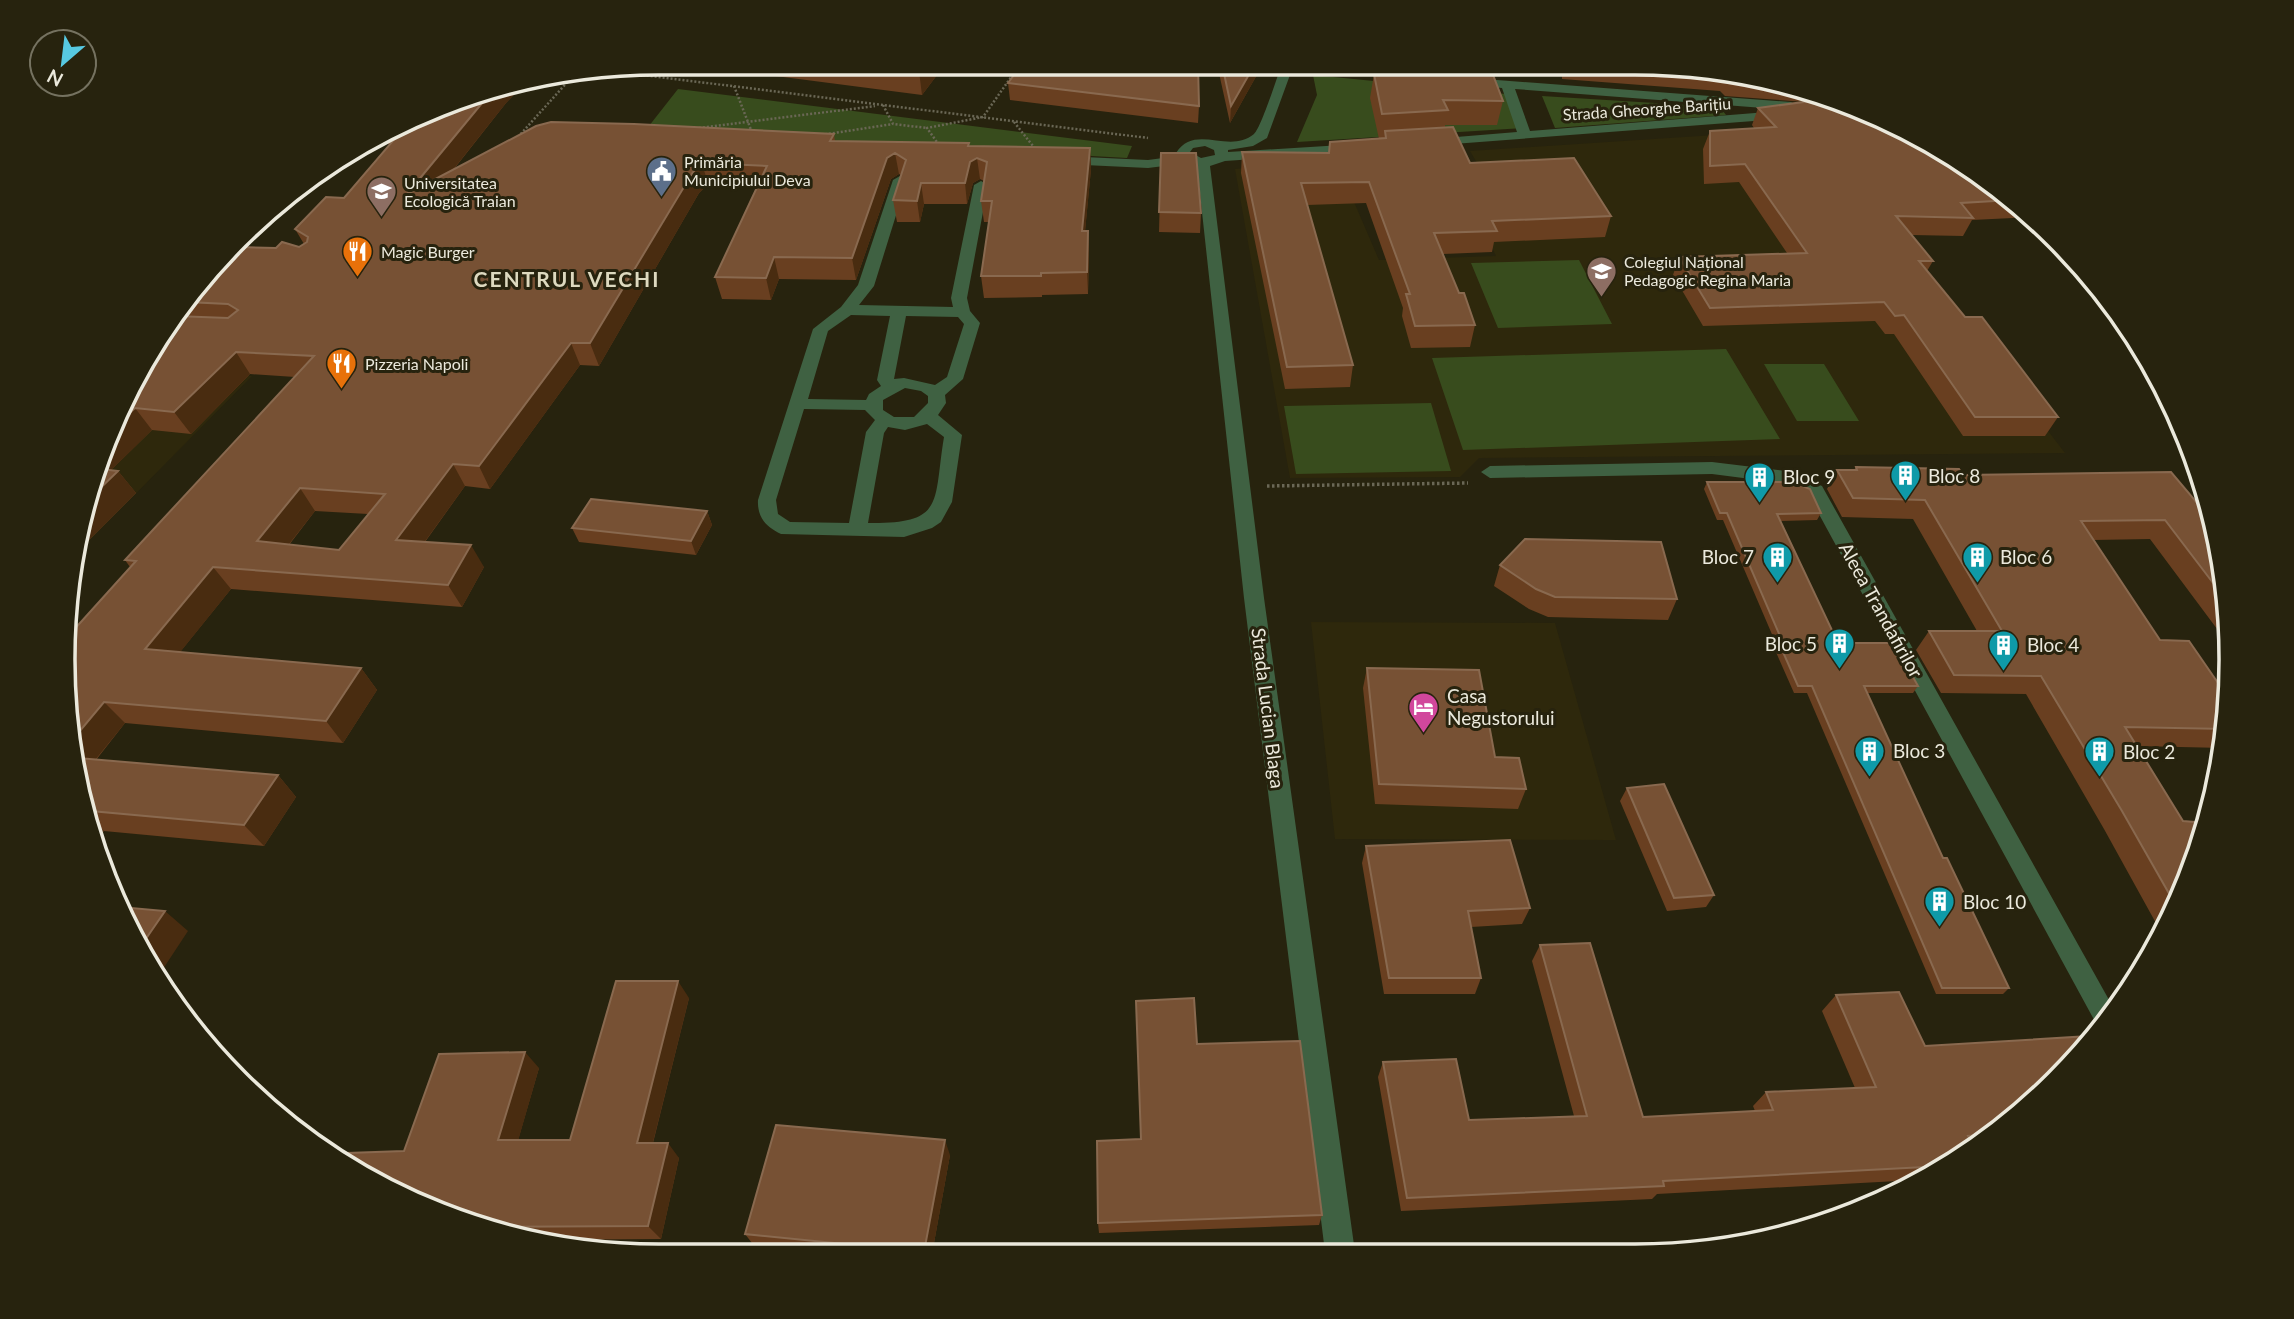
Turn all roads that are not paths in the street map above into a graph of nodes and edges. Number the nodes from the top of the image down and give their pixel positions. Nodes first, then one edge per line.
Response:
1 (1284, 75) edge
2 (1405, 75) edge
3 (1430, 78) edge
4 (1456, 81) edge
5 (1508, 87) junction
6 (1525, 136) junction
7 (1418, 144) edge
8 (1378, 146) edge
9 (1205, 154) junction
10 (1029, 158) edge
11 (900, 180) edge
12 (981, 185) edge
13 (847, 310) junction
14 (900, 311) junction
15 (962, 312) junction
16 (891, 387) junction
17 (936, 393) junction
18 (798, 404) junction
19 (878, 412) junction
20 (929, 417) junction
21 (1490, 472) dead end
22 (857, 530) junction
23 (2101, 1011) edge
24 (1339, 1244) edge

1 - 9 street
2 - 3 street
4 - 5 street, Strada Gheorghe Barițiu
5 - 6 street
5 - 6 street, Strada Gheorghe Barițiu
6 - 7 street, Strada Gheorghe Barițiu
8 - 9 street
9 - 10 street
9 - 24 street, Strada Lucian Blaga
11 - 13 street
12 - 15 street
13 - 14 street
13 - 18 street
14 - 15 street
14 - 16 street
15 - 17 street
16 - 17 street
16 - 19 street
17 - 20 street
18 - 19 street
18 - 22 street
19 - 20 street
19 - 22 street
20 - 22 street
21 - 23 street, Aleea Trandafirilor

